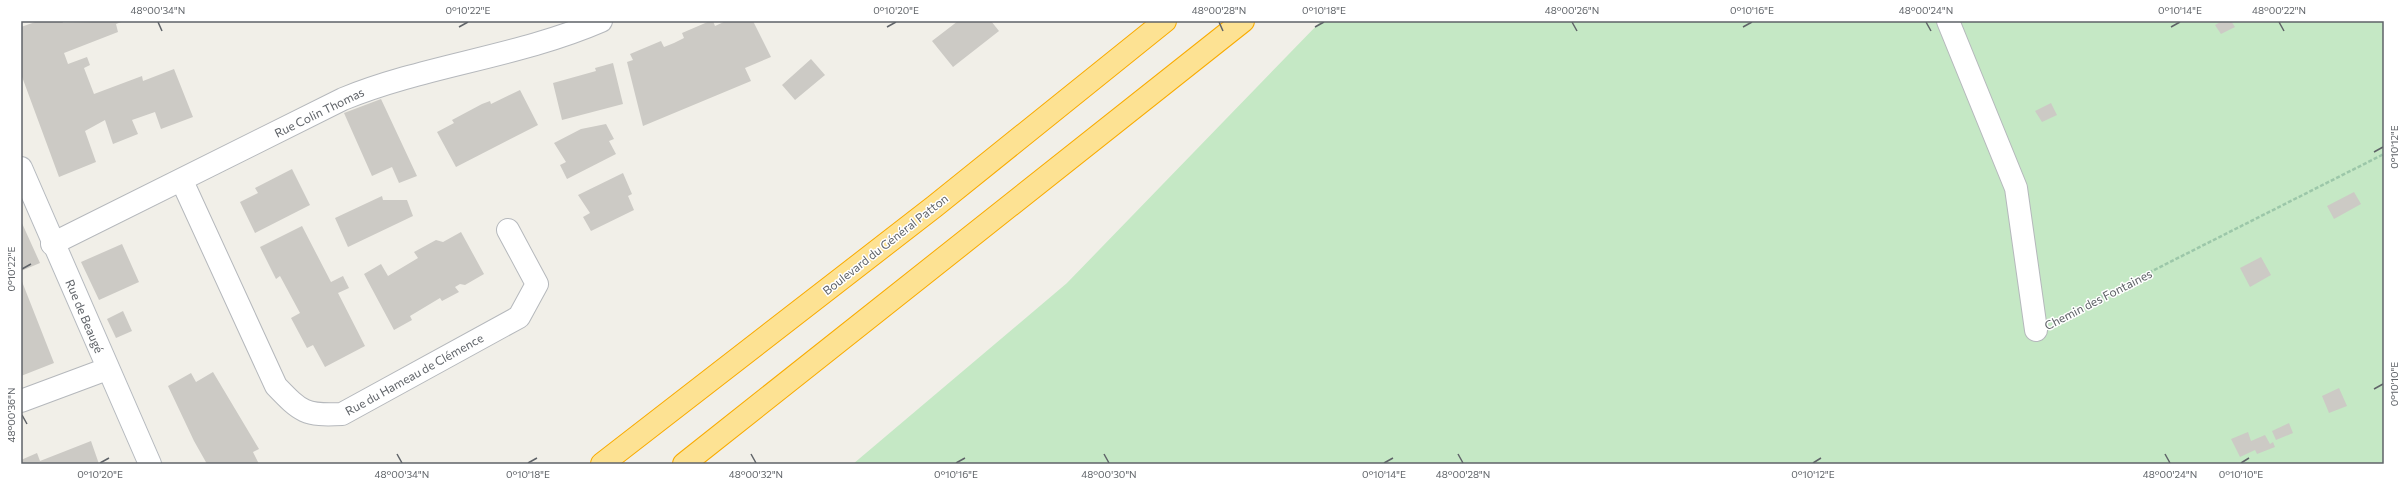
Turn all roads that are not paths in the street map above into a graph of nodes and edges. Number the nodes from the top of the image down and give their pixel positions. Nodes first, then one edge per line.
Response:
1 (601, 21) edge
2 (1165, 21) edge
3 (1243, 21) edge
4 (1948, 21) edge
5 (21, 168) edge
6 (182, 181) junction
7 (508, 230) dead end
8 (52, 244) junction
9 (2036, 330) road end
10 (107, 369) junction
11 (21, 401) edge
12 (150, 464) edge
13 (602, 464) edge
14 (684, 464) edge

1 - 6 street, Rue Colin Thomas
2 - 13 highway, Boulevard du Général Patton
3 - 14 highway
4 - 9 street, Chemin des Fontaines
5 - 8 street, Rue de Beaugé
6 - 7 street, Rue du Hameau de Clémence
6 - 8 street, Rue Colin Thomas
8 - 10 street, Rue de Beaugé
10 - 11 street
10 - 12 street, Rue de Beaugé

